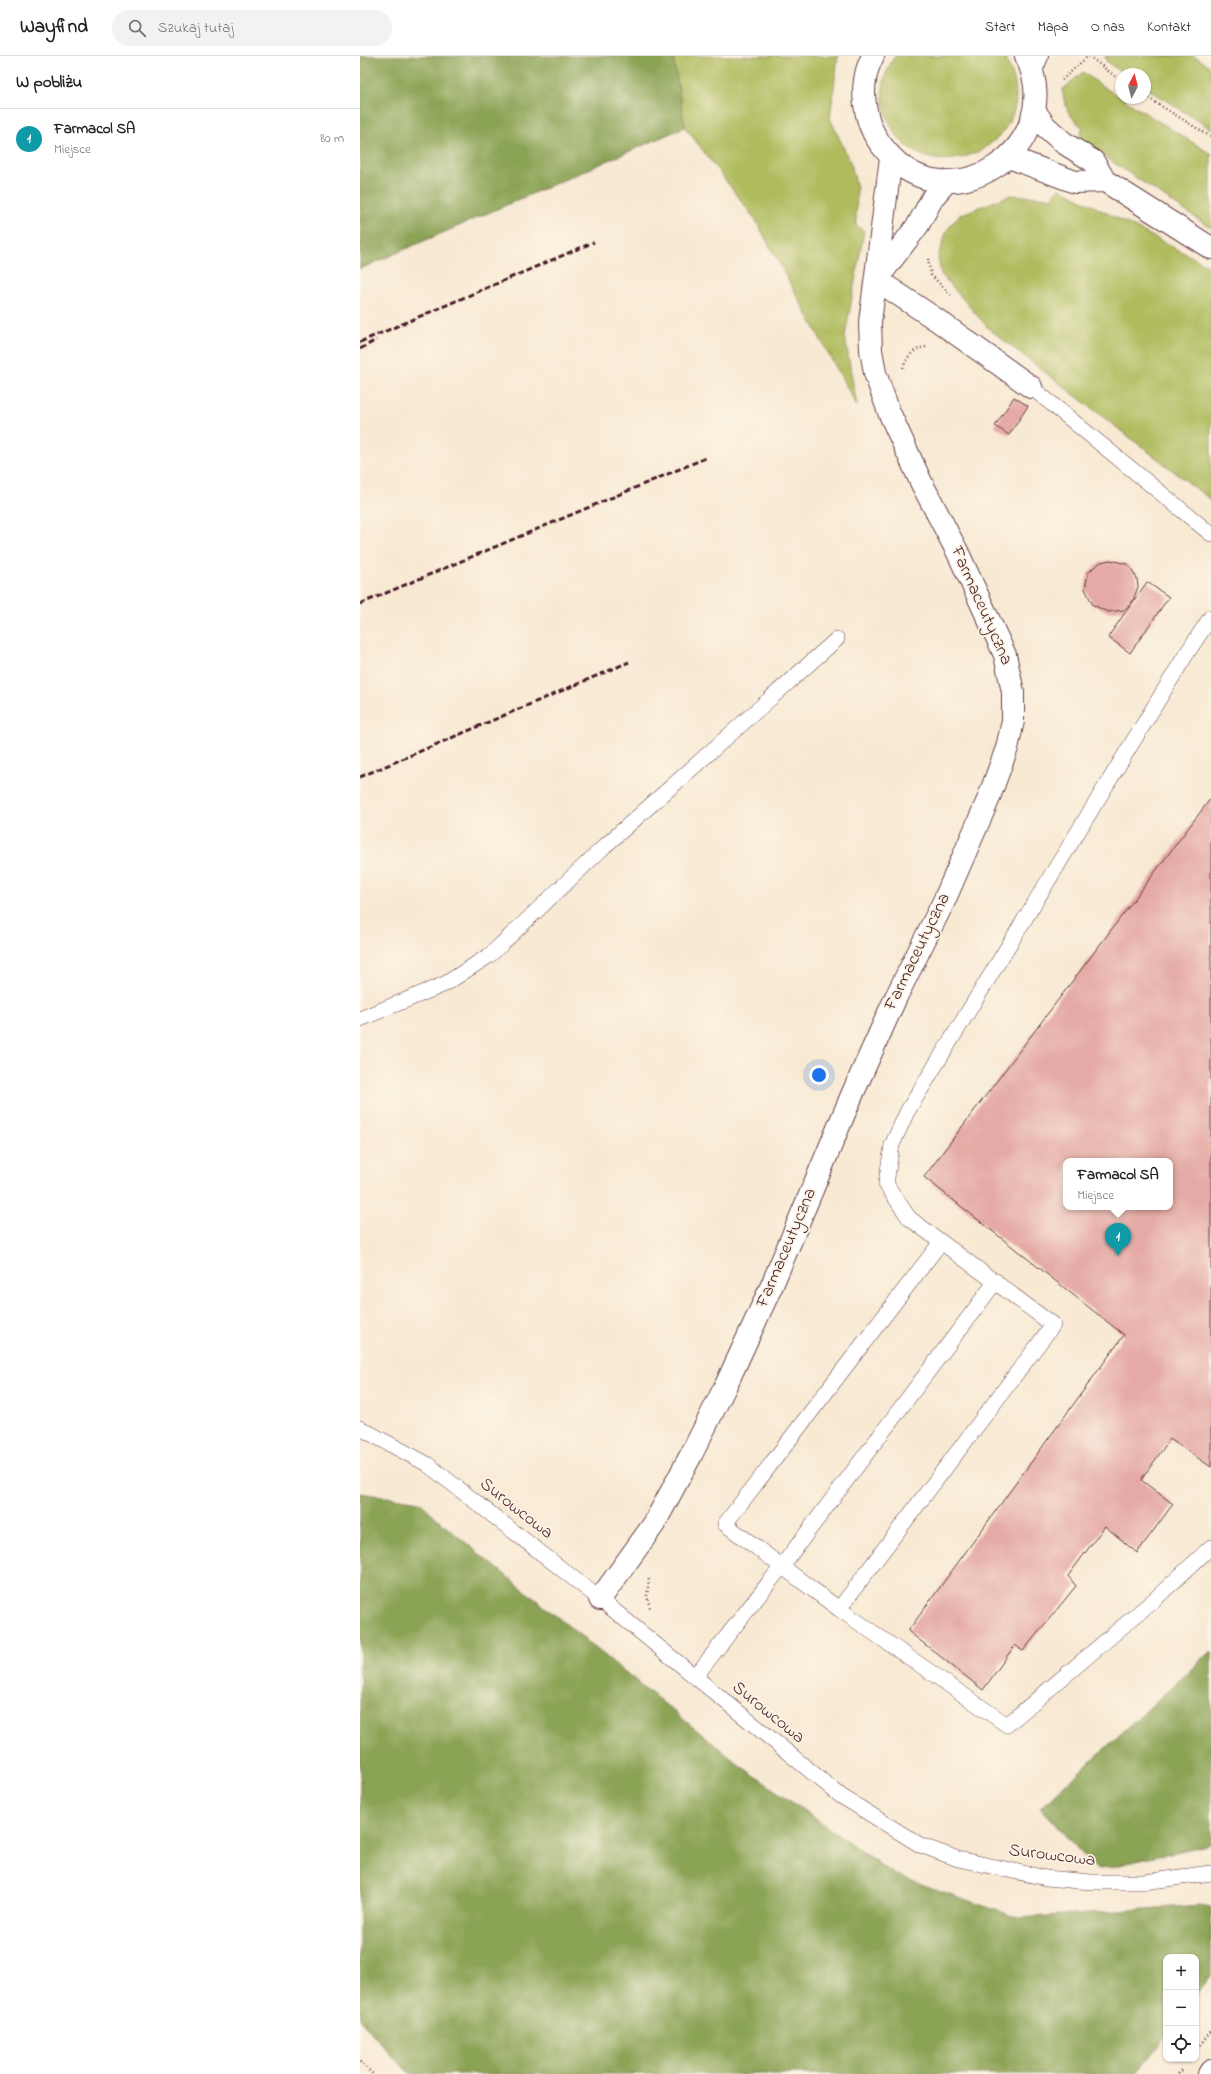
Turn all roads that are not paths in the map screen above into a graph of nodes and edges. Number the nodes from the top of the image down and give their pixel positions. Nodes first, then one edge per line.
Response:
1 (871, 58) edge
2 (1032, 60) edge
3 (1034, 110) junction
4 (1009, 157) junction
5 (891, 158) junction
6 (946, 181) junction
7 (1105, 181) junction
8 (1211, 248) edge
9 (877, 280) junction
10 (1031, 387) joint
11 (1211, 534) edge
12 (1211, 617) edge
13 (837, 639) dead end
14 (360, 1019) edge
15 (941, 1242) junction
16 (996, 1282) junction
17 (360, 1428) edge
18 (1211, 1547) edge
19 (782, 1566) junction
20 (600, 1599) junction
21 (839, 1609) junction
22 (695, 1678) junction
23 (1211, 1873) edge
24 (1211, 2071) edge
25 (1209, 2074) edge

1 - 5 street
2 - 3 street
3 - 4 street
3 - 7 street
4 - 6 street
4 - 7 street
5 - 6 street
5 - 9 street, Farmaceutyczna
6 - 9 street, Farmaceutyczna
7 - 8 street
9 - 10 street
9 - 20 street, Farmaceutyczna
10 - 11 lane
12 - 15 lane
13 - 14 lane
15 - 16 lane
15 - 19 lane
16 - 19 lane
16 - 21 lane
17 - 20 lane, Surowcowa
18 - 21 lane
19 - 21 lane
19 - 22 lane
20 - 22 lane, Surowcowa
22 - 23 lane, Surowcowa
24 - 25 street

